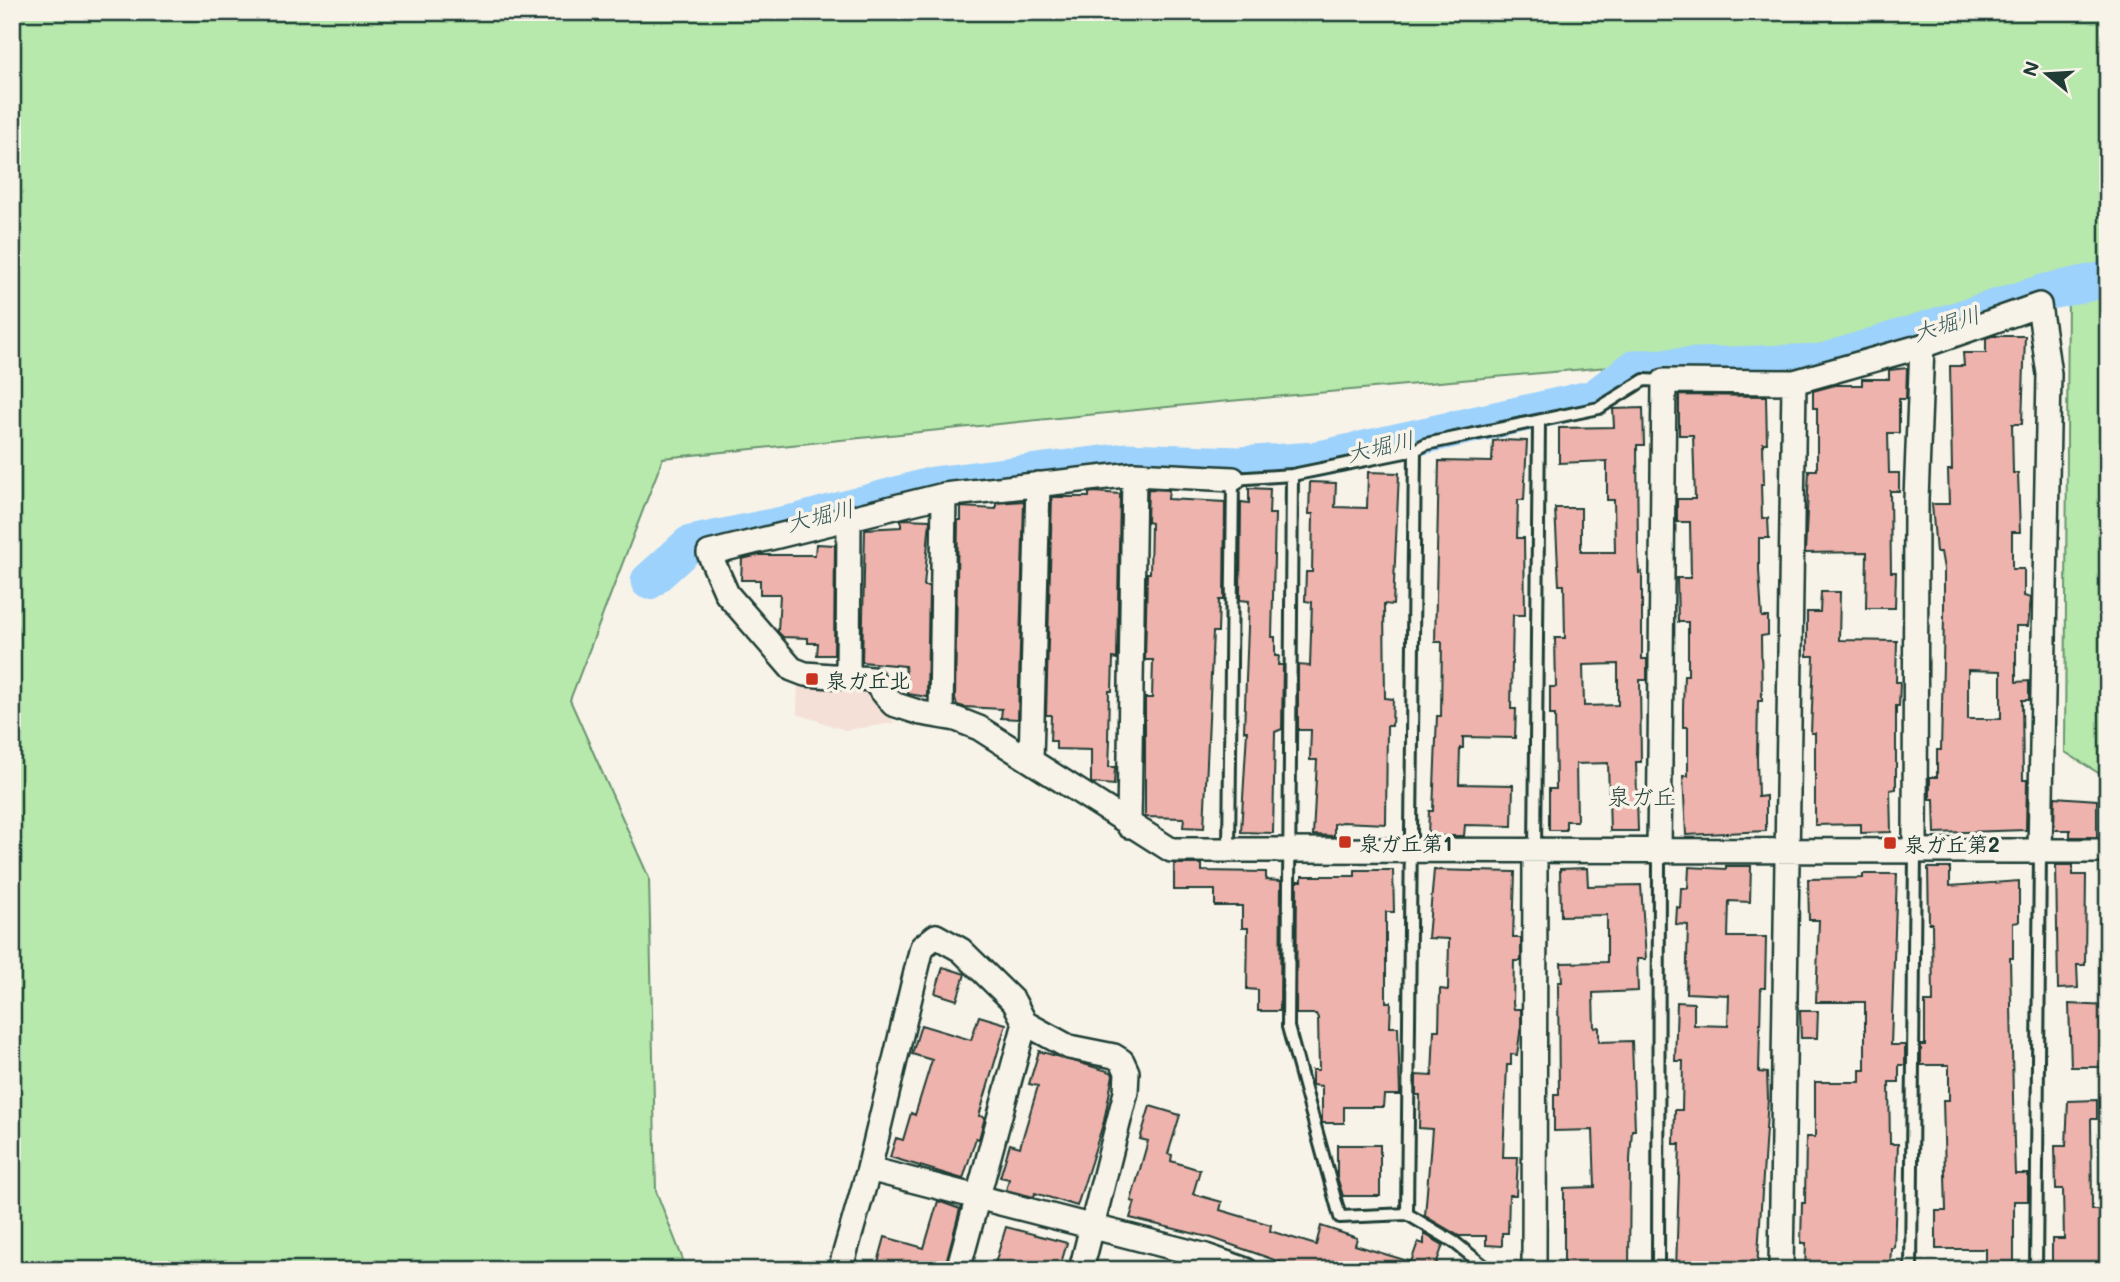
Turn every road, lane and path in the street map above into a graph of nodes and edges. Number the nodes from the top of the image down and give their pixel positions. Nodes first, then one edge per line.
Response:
1 (1922, 346) junction
2 (1664, 381) junction
3 (1794, 382) junction
4 (1539, 422) junction
5 (1415, 450) junction
6 (1134, 474) junction
7 (1292, 475) junction
8 (1233, 479) junction
9 (1038, 484) junction
10 (944, 495) junction
11 (849, 520) junction
12 (848, 675) junction
13 (941, 716) junction
14 (1031, 761) junction
15 (1129, 826) junction
16 (1290, 849) junction
17 (1229, 850) junction
18 (1412, 851) junction
19 (1535, 851) junction
20 (1915, 851) junction
21 (2108, 851) edge
22 (1786, 852) junction
23 (2040, 852) junction
24 (1659, 853) junction
25 (1025, 1023) junction
26 (869, 1169) junction
27 (978, 1197) junction
28 (1407, 1214) junction
29 (1093, 1227) junction
30 (1205, 1263) edge
31 (841, 1270) edge
32 (958, 1270) edge
33 (1081, 1270) edge
34 (1246, 1270) edge
35 (1489, 1270) edge
36 (1534, 1270) edge
37 (1658, 1270) edge
38 (1781, 1270) edge
39 (1911, 1270) edge
40 (2036, 1270) edge

1 - 3 street
1 - 20 street
1 - 23 street
2 - 3 street
2 - 4 lane
2 - 24 street
3 - 22 street
4 - 5 lane
4 - 19 lane
5 - 7 lane
5 - 18 lane
6 - 8 street
6 - 9 street
6 - 15 street
7 - 8 lane
7 - 16 lane
8 - 17 lane
9 - 10 street
9 - 14 street
10 - 11 street
10 - 13 street
11 - 12 street
11 - 12 street
12 - 13 street
13 - 14 street
14 - 15 street
15 - 17 street
16 - 17 street
16 - 18 street
16 - 28 lane
18 - 19 street
18 - 28 lane
19 - 24 street
19 - 36 street
20 - 22 street
20 - 23 street
20 - 39 lane
21 - 23 street
22 - 24 street
22 - 38 street
23 - 40 lane
24 - 37 lane
25 - 26 street
25 - 27 street
25 - 29 street
26 - 27 street
26 - 31 street
27 - 29 street
27 - 32 street
28 - 35 lane
29 - 30 street
29 - 33 street
30 - 34 street

